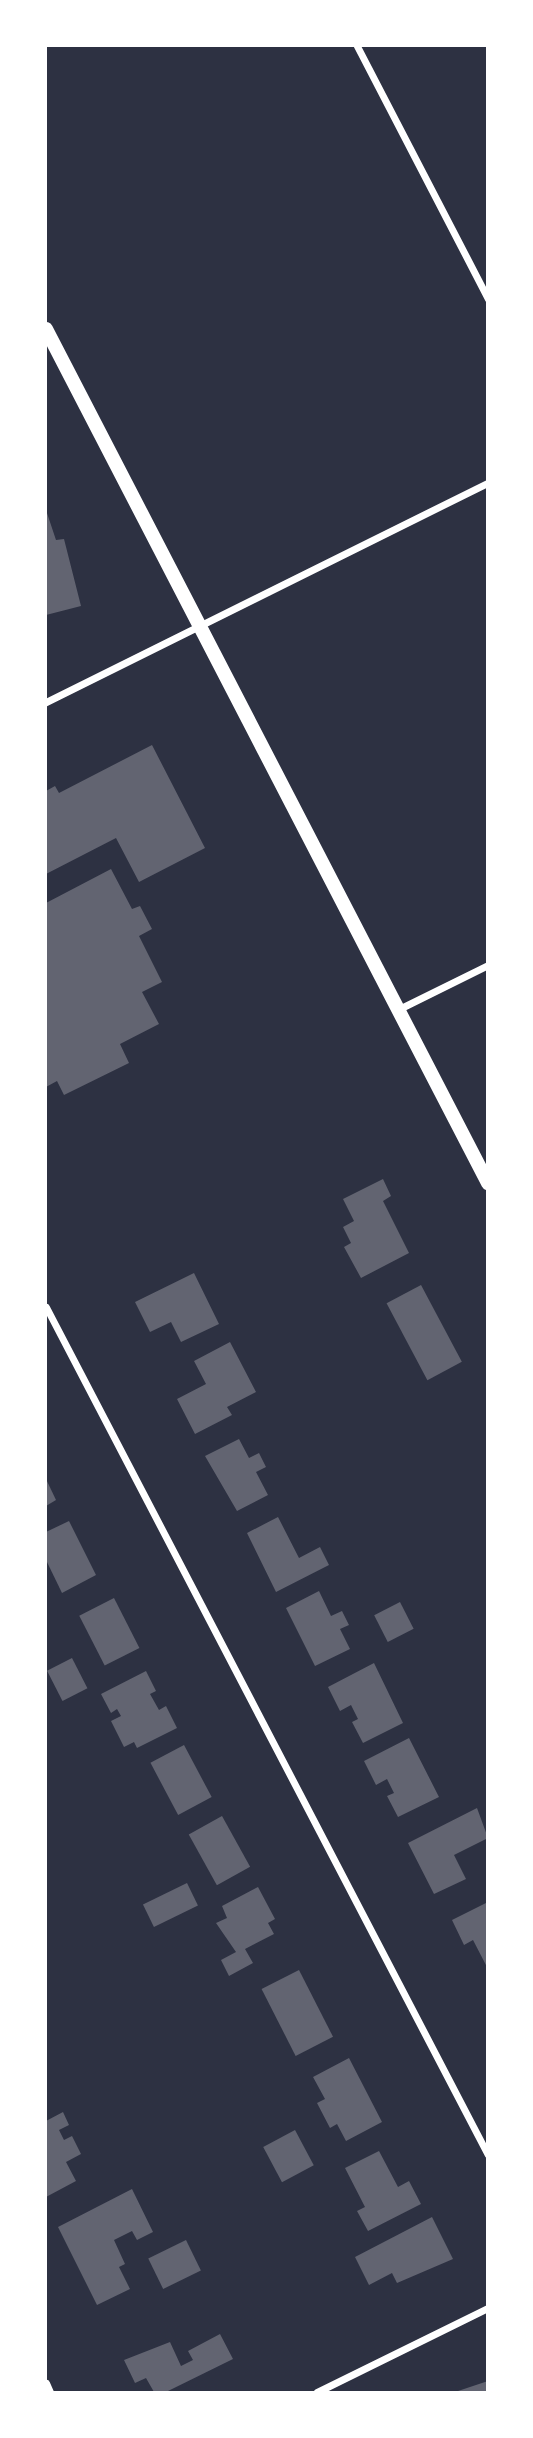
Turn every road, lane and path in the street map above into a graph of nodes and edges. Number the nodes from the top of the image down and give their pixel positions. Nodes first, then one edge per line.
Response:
1 (357, 46) edge
2 (488, 299) edge
3 (46, 329) edge
4 (488, 483) edge
5 (198, 627) junction
6 (46, 702) edge
7 (488, 965) edge
8 (398, 1010) junction
9 (488, 1183) edge
10 (46, 1307) edge
11 (488, 2155) edge
12 (488, 2308) edge
13 (46, 2383) edge
14 (50, 2392) edge
15 (317, 2392) edge

1 - 2 street
3 - 5 main road
4 - 5 street
5 - 6 street
5 - 8 main road
7 - 8 street
8 - 9 main road
10 - 11 street
12 - 15 street
13 - 14 street

